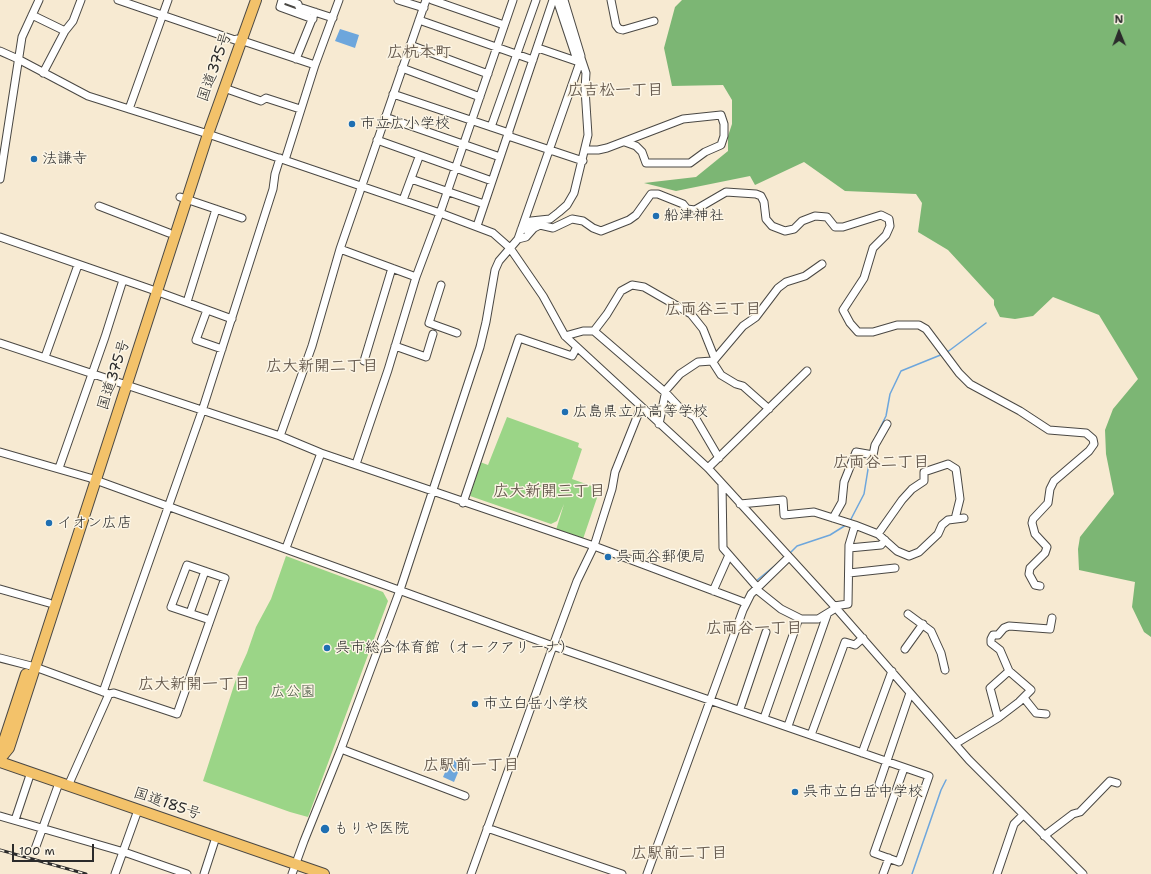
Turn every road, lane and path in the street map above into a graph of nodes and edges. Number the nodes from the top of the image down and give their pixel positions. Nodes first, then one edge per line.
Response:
1 (39, 0) edge
2 (81, 0) edge
3 (118, 0) edge
4 (168, 0) edge
5 (249, 0) edge
6 (256, 0) edge
7 (282, 0) edge
8 (287, 0) edge
9 (340, 0) edge
10 (398, 0) edge
11 (426, 0) edge
12 (432, 0) edge
13 (536, 0) edge
14 (558, 0) edge
15 (611, 0) edge
16 (511, 1) edge
17 (424, 8) junction
18 (32, 14) junction
19 (162, 15) junction
20 (314, 16) junction
21 (333, 18) junction
22 (419, 20) junction
23 (654, 22) dead end
24 (504, 24) junction
25 (65, 31) junction
26 (237, 40) junction
27 (410, 45) junction
28 (496, 47) junction
29 (538, 48) junction
30 (0, 52) edge
31 (517, 55) junction
32 (18, 59) junction
33 (296, 59) junction
34 (533, 60) junction
35 (579, 60) junction
36 (315, 65) junction
37 (402, 68) junction
38 (43, 73) junction
39 (488, 74) junction
40 (224, 88) junction
41 (393, 94) junction
42 (480, 97) junction
43 (129, 109) junction
44 (300, 109) junction
45 (385, 117) junction
46 (472, 121) junction
47 (491, 127) junction
48 (204, 133) junction
49 (508, 134) junction
50 (377, 140) junction
51 (625, 142) junction
52 (463, 145) junction
53 (549, 150) junction
54 (585, 150) junction
55 (419, 157) junction
56 (500, 157) junction
57 (282, 159) junction
58 (582, 161) junction
59 (455, 169) junction
60 (0, 179) edge
61 (411, 179) junction
62 (492, 181) junction
63 (362, 186) junction
64 (447, 192) junction
65 (183, 198) junction
66 (404, 200) junction
67 (484, 204) junction
68 (98, 206) dead end
69 (216, 209) junction
70 (440, 213) junction
71 (242, 218) dead end
72 (477, 226) junction
73 (521, 230) junction
74 (169, 233) junction
75 (0, 238) edge
76 (518, 239) junction
77 (510, 248) junction
78 (340, 249) junction
79 (822, 264) dead end
80 (78, 265) junction
81 (392, 268) junction
82 (416, 277) junction
83 (123, 280) junction
84 (441, 285) dead end
85 (153, 290) junction
86 (187, 302) junction
87 (206, 310) junction
88 (232, 319) junction
89 (594, 331) junction
90 (457, 333) dead end
91 (433, 334) dead end
92 (565, 336) junction
93 (0, 343) edge
94 (395, 346) junction
95 (577, 347) junction
96 (222, 349) junction
97 (45, 357) junction
98 (714, 360) junction
99 (364, 361) dead end
100 (807, 371) dead end
101 (92, 373) junction
102 (123, 384) junction
103 (666, 393) junction
104 (641, 407) junction
105 (769, 409) junction
106 (202, 411) junction
107 (659, 424) junction
108 (887, 424) dead end
109 (280, 436) junction
110 (0, 452) edge
111 (321, 453) junction
112 (719, 458) junction
113 (356, 464) junction
114 (59, 468) junction
115 (708, 468) junction
116 (93, 479) junction
117 (722, 484) junction
118 (432, 490) junction
119 (464, 503) junction
120 (740, 504) junction
121 (168, 505) junction
122 (833, 518) junction
123 (964, 518) dead end
124 (955, 519) junction
125 (855, 525) junction
126 (878, 534) junction
127 (885, 540) junction
128 (594, 546) junction
129 (286, 548) junction
130 (849, 548) junction
131 (729, 555) junction
132 (789, 557) junction
133 (895, 568) dead end
134 (205, 571) junction
135 (849, 573) junction
136 (1040, 586) dead end
137 (757, 588) junction
138 (0, 589) edge
139 (400, 590) junction
140 (713, 591) junction
141 (50, 603) junction
142 (746, 603) junction
143 (835, 607) junction
144 (190, 613) junction
145 (908, 614) dead end
146 (827, 615) junction
147 (799, 618) junction
148 (1052, 618) dead end
149 (210, 620) junction
150 (923, 624) junction
151 (766, 632) dead end
152 (863, 638) junction
153 (553, 646) junction
154 (905, 648) dead end
155 (0, 658) edge
156 (32, 667) junction
157 (945, 670) dead end
158 (892, 671) junction
159 (1009, 671) junction
160 (106, 693) junction
161 (910, 693) junction
162 (1024, 698) junction
163 (711, 699) junction
164 (740, 709) junction
165 (1046, 714) dead end
166 (764, 718) junction
167 (998, 718) junction
168 (788, 726) junction
169 (812, 734) junction
170 (955, 744) junction
171 (341, 750) junction
172 (0, 753) edge
173 (862, 753) junction
174 (0, 760) edge
175 (886, 762) junction
176 (904, 768) junction
177 (31, 772) junction
178 (1117, 783) dead end
179 (64, 784) junction
180 (879, 784) dead end
181 (465, 796) dead end
182 (138, 810) junction
183 (1023, 814) junction
184 (0, 816) edge
185 (15, 820) junction
186 (43, 828) junction
187 (487, 828) junction
188 (1044, 836) junction
189 (216, 837) junction
190 (35, 849) dead end
191 (123, 852) junction
192 (889, 858) junction
193 (296, 864) junction
194 (115, 874) edge
195 (187, 874) edge
196 (204, 874) edge
197 (292, 874) edge
198 (324, 874) edge
199 (471, 874) edge
200 (622, 874) edge
201 (647, 874) edge
202 (883, 874) edge
203 (997, 874) edge
204 (1083, 874) edge

1 - 18 street
2 - 25 street
3 - 19 street
4 - 19 street
5 - 26 highway, 国道375号
6 - 26 highway, 国道375号
7 - 20 street
8 - 20 street
9 - 21 street
10 - 17 street
11 - 17 street
12 - 24 street
13 - 31 street
14 - 29 street
14 - 35 street
15 - 23 street
16 - 24 street
17 - 22 street
18 - 25 street
18 - 32 street
19 - 26 street
19 - 43 street
20 - 21 street
20 - 33 street
21 - 36 street
22 - 27 street
22 - 28 street
24 - 28 street
25 - 38 street
26 - 33 street
26 - 40 highway, 国道375号
26 - 48 highway, 国道375号
27 - 37 street
27 - 39 street
28 - 31 street
28 - 39 street
29 - 34 street
29 - 35 street
30 - 32 street
31 - 34 street
31 - 47 street
32 - 38 street
32 - 60 street
33 - 36 street
34 - 49 street
35 - 53 street
35 - 54 street
36 - 44 street
37 - 41 street
37 - 42 street
38 - 43 street
39 - 42 street
40 - 44 street
40 - 48 highway, 国道375号
41 - 45 street
41 - 46 street
42 - 46 street
43 - 48 street
44 - 57 street
45 - 50 street
45 - 52 street
46 - 47 street
46 - 52 street
47 - 49 street
48 - 57 street
48 - 65 highway, 国道375号
49 - 53 street
49 - 56 street
50 - 55 street
50 - 63 street
51 - 51 street
51 - 54 street
52 - 56 street
52 - 59 street
53 - 58 street
53 - 73 street
54 - 58 street
55 - 59 street
55 - 61 street
56 - 62 street
57 - 63 street
57 - 88 street
58 - 73 street
59 - 62 street
59 - 64 street
61 - 64 street
61 - 66 street
62 - 67 street
63 - 66 street
63 - 78 street
64 - 67 street
64 - 70 street
65 - 69 street
65 - 74 highway, 国道375号
65 - 85 highway, 国道375号
66 - 70 street
67 - 72 street
68 - 74 street
69 - 71 street
69 - 86 street
70 - 72 street
70 - 82 street
72 - 77 street
73 - 76 street
74 - 85 highway, 国道375号
75 - 80 street
76 - 77 street
76 - 136 street
77 - 92 street
77 - 118 street
78 - 81 street
78 - 109 street
79 - 98 street
80 - 83 street
80 - 97 street
81 - 82 street
81 - 99 street
82 - 94 street
83 - 85 street
83 - 101 street
84 - 90 street
85 - 86 street
85 - 102 highway, 国道375号
86 - 87 street
87 - 88 street
87 - 96 street
88 - 96 street
89 - 92 street
89 - 98 street
89 - 103 street
91 - 94 street
92 - 95 street
93 - 97 street
94 - 113 street
95 - 104 street
95 - 119 street
96 - 106 street
97 - 101 street
98 - 103 street
98 - 105 street
100 - 105 street
101 - 102 street
101 - 114 street
102 - 106 street
102 - 116 highway, 国道375号
103 - 107 street
103 - 112 street
104 - 107 street
104 - 128 street
105 - 112 street
106 - 109 street
106 - 121 street
107 - 115 street
108 - 122 street
109 - 111 street
110 - 114 street
111 - 113 street
111 - 129 street
112 - 115 street
113 - 118 street
114 - 116 street
115 - 117 street
116 - 121 street
116 - 141 highway, 国道375号
116 - 156 highway, 国道375号
117 - 120 street
117 - 131 street
118 - 119 street
118 - 139 street
119 - 128 street
120 - 122 street
120 - 132 street
121 - 129 street
121 - 160 street
122 - 125 street
123 - 124 street
124 - 126 street
124 - 127 street
125 - 126 street
125 - 130 street
126 - 127 street
127 - 130 street
128 - 140 street
128 - 153 street
129 - 139 street
130 - 135 street
131 - 137 street
131 - 140 street
132 - 137 street
132 - 143 street
133 - 135 street
134 - 144 street
134 - 144 street
134 - 149 street
135 - 143 street
137 - 142 street
137 - 147 street
138 - 141 street
139 - 153 street
139 - 171 street
140 - 142 street
141 - 156 highway, 国道375号
142 - 163 street
143 - 146 street
143 - 152 street
144 - 149 street
145 - 150 street
146 - 147 street
146 - 168 street
147 - 166 street
148 - 159 street
149 - 160 street
150 - 154 street
150 - 157 street
151 - 164 street
152 - 158 street
152 - 169 street
153 - 163 street
153 - 187 street
155 - 156 street
156 - 160 street
156 - 172 highway, 国道375号
156 - 174 highway, 国道375号
158 - 161 street
158 - 173 street
159 - 162 street
159 - 167 street
160 - 179 street
161 - 170 street
161 - 175 street
162 - 165 street
162 - 167 street
163 - 164 street
163 - 201 street
164 - 166 street
166 - 168 street
167 - 170 street
168 - 169 street
169 - 173 street
170 - 183 street
171 - 181 street
171 - 193 street
173 - 175 street
174 - 177 highway, 国道185号
175 - 176 street
175 - 180 street
176 - 192 street
176 - 192 street
177 - 179 highway, 国道185号
177 - 185 street
178 - 188 street
179 - 182 highway, 国道185号
179 - 186 street
182 - 189 highway, 国道185号
182 - 191 street
183 - 188 street
183 - 203 street
184 - 185 street
185 - 186 street
186 - 190 street
186 - 191 street
187 - 199 street
187 - 200 street
188 - 204 street
189 - 193 highway, 国道185号
189 - 196 street
191 - 194 street
191 - 195 street
192 - 202 street
193 - 197 street
193 - 198 highway, 国道185号

